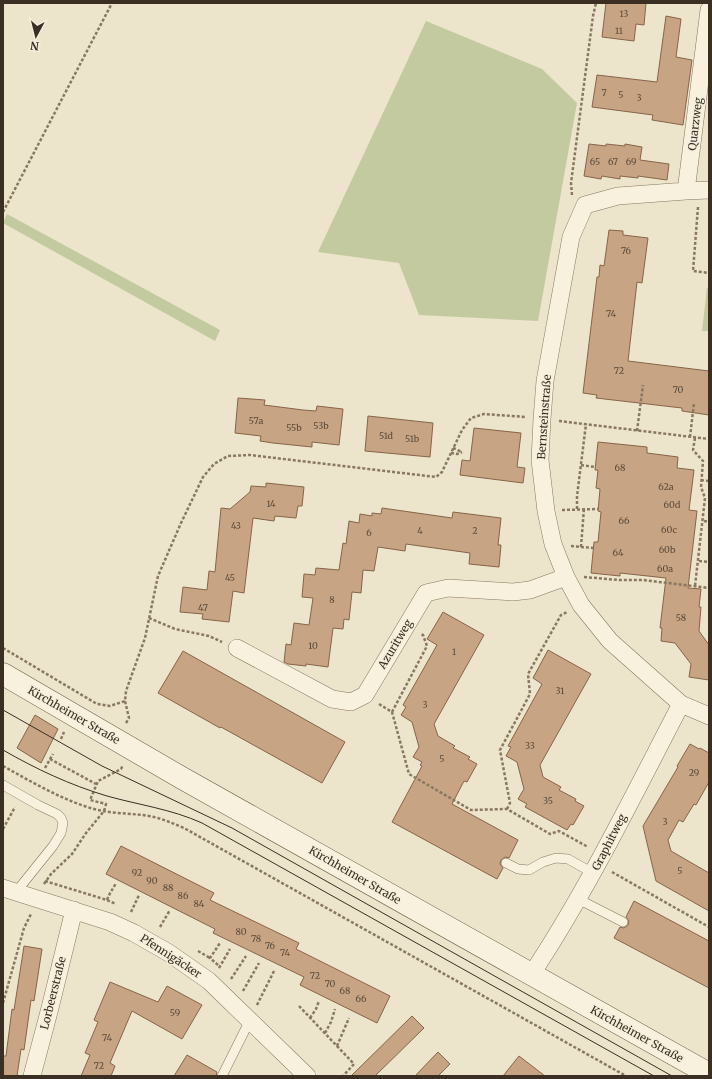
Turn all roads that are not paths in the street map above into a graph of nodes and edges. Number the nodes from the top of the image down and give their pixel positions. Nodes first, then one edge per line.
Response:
1 (709, 10) edge
2 (698, 190) edge
3 (566, 577) junction
4 (237, 648) road end
5 (3, 674) edge
6 (681, 704) junction
7 (709, 716) edge
8 (3, 785) edge
9 (506, 863) dead end
10 (598, 864) junction
11 (9, 890) edge
12 (578, 899) junction
13 (74, 910) junction
14 (623, 922) dead end
15 (531, 975) junction
16 (250, 1020) junction
17 (709, 1074) edge
18 (32, 1076) edge
19 (222, 1076) edge
20 (307, 1076) edge

1 - 2 street, Quarzweg
2 - 3 street, Bernsteinstraße
3 - 4 street, Azuritweg
3 - 6 street, Bernsteinstraße
5 - 15 main road, Kirchheimer Straße
6 - 7 street, Bernsteinstraße
6 - 10 street, Graphitweg
8 - 11 lane
9 - 10 lane
10 - 12 street, Graphitweg
11 - 13 street, Pfennigäcker
12 - 14 lane
12 - 15 street, Graphitweg
13 - 16 street, Pfennigäcker
13 - 18 street, Lorbeerstraße
15 - 17 main road, Kirchheimer Straße
16 - 19 lane
16 - 20 street, Pfennigäcker

